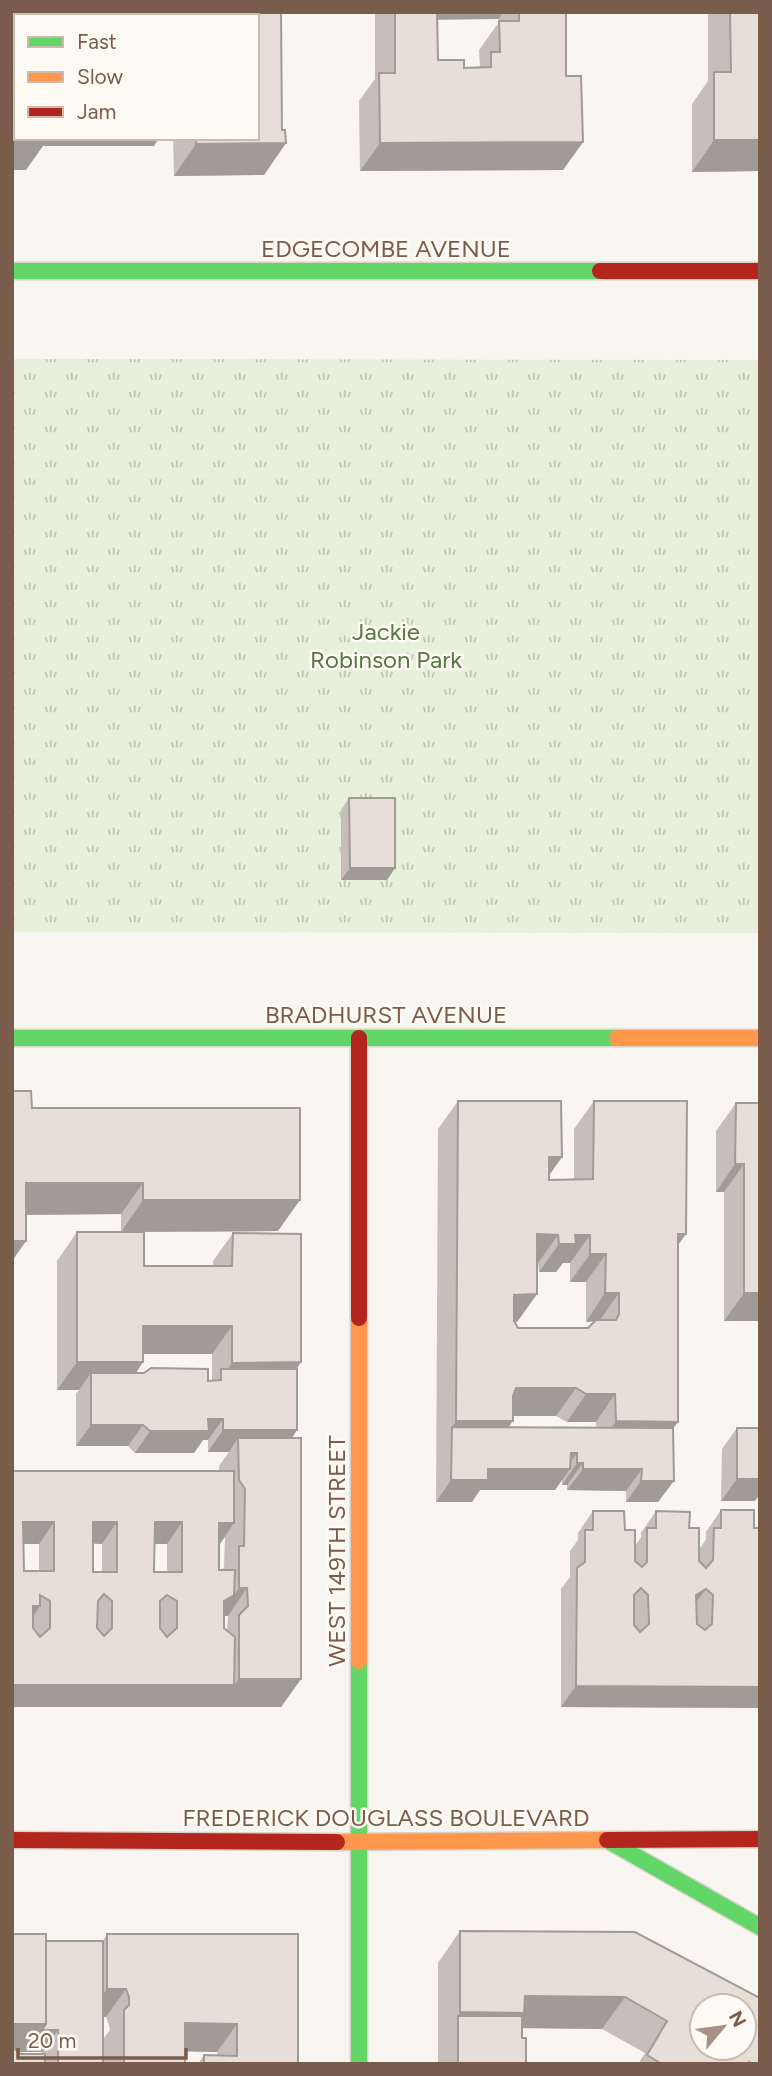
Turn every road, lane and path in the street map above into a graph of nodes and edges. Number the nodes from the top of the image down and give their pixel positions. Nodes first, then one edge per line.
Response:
1 (12, 271) edge
2 (760, 271) edge
3 (12, 1038) edge
4 (359, 1038) junction
5 (760, 1038) edge
6 (760, 1839) edge
7 (12, 1840) edge
8 (608, 1840) junction
9 (359, 1842) junction
10 (760, 1927) edge
11 (359, 2064) edge

1 - 2 street, EDGECOMBE AVENUE
3 - 4 street, BRADHURST AVENUE
4 - 5 street, BRADHURST AVENUE
4 - 9 street, WEST 149TH STREET
6 - 8 street, FREDERICK DOUGLASS BOULEVARD
7 - 9 street, FREDERICK DOUGLASS BOULEVARD
8 - 9 street, FREDERICK DOUGLASS BOULEVARD
8 - 10 street
9 - 11 street, WEST 149TH STREET

